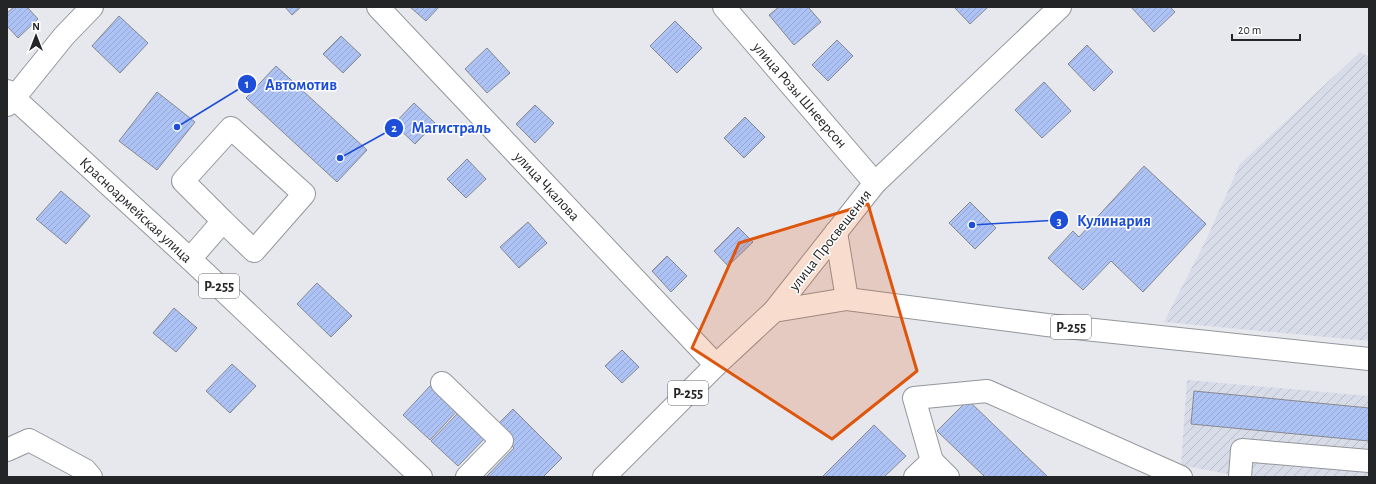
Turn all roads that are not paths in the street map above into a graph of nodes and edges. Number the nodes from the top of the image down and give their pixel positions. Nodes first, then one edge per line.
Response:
1 (92, 7) edge
2 (378, 7) edge
3 (724, 7) edge
4 (1060, 7) edge
5 (9, 98) edge
6 (875, 183) junction
7 (223, 221) junction
8 (836, 232) junction
9 (190, 259) junction
10 (847, 299) junction
11 (774, 311) junction
12 (1369, 359) edge
13 (716, 365) junction
14 (442, 383) dead end
15 (7, 450) edge
16 (932, 461) junction
17 (1369, 461) edge
18 (91, 477) edge
19 (421, 477) edge
20 (468, 477) edge
21 (604, 477) edge
22 (915, 477) edge
23 (948, 477) edge
24 (1181, 477) edge
25 (1240, 477) edge

1 - 5 main road
2 - 13 main road, улица Чкалова
3 - 6 main road, улица Розы Шнеерсон
4 - 6 main road, улица Просвещения
5 - 9 main road, Красноармейская улица / Р-255
6 - 8 main road, улица Просвещения
7 - 7 main road
7 - 9 main road
8 - 10 main road
8 - 11 main road, улица Просвещения
9 - 19 main road, Красноармейская улица / Р-255
10 - 11 main road, Р-255
10 - 12 main road, Р-255
11 - 13 main road, улица Просвещения / Р-255
13 - 21 main road, улица Просвещения / Р-255
14 - 20 main road
15 - 18 main road
16 - 22 main road
16 - 23 main road
16 - 24 main road
17 - 25 main road

